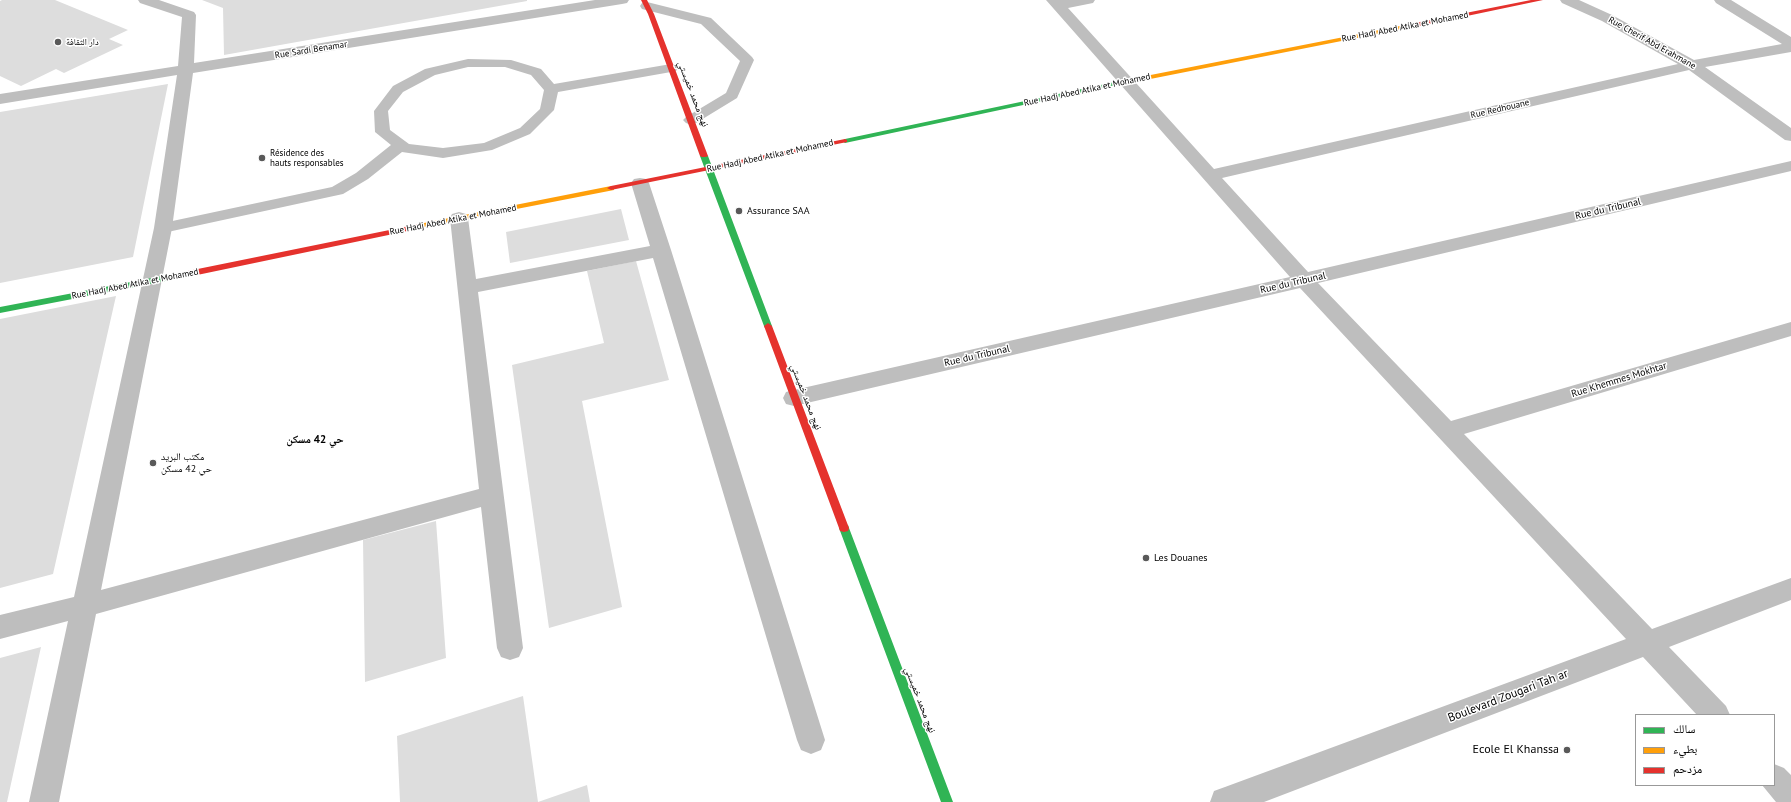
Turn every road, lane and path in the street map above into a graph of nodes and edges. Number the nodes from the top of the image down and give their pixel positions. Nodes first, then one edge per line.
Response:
1 (145, 0) edge
2 (622, 0) edge
3 (1088, 0) edge
4 (1540, 0) edge
5 (1567, 0) edge
6 (1721, 0) edge
7 (646, 3) edge
8 (1056, 3) edge
9 (1791, 43) edge
10 (1791, 47) edge
11 (1692, 64) junction
12 (671, 68) junction
13 (186, 70) junction
14 (1126, 82) junction
15 (551, 89) junction
16 (0, 99) edge
17 (691, 120) junction
18 (1791, 136) edge
19 (402, 145) junction
20 (1791, 166) edge
21 (709, 169) junction
22 (1211, 175) junction
23 (640, 183) junction
24 (459, 218) junction
25 (162, 228) junction
26 (661, 250) junction
27 (1304, 280) junction
28 (150, 282) junction
29 (467, 287) junction
30 (0, 310) edge
31 (1791, 329) edge
32 (794, 398) junction
33 (1447, 431) junction
34 (492, 495) junction
35 (1791, 590) edge
36 (86, 606) junction
37 (0, 627) edge
38 (1649, 643) junction
39 (510, 648) dead end
40 (1715, 714) edge
41 (811, 740) dead end
42 (1775, 779) edge
43 (1791, 796) edge
44 (44, 802) edge
45 (947, 802) edge
46 (1225, 802) edge

1 - 13 street
2 - 13 street, Rue Sardi Benamar
3 - 8 street
4 - 14 street, Rue Hadj Abed Atika et Mohamed
5 - 11 street, Rue Cherif Abd Erahmane
6 - 9 street
7 - 12 street, نهج محمد خميستي
7 - 17 lane
8 - 14 street
10 - 11 street, Rue Redhouane
11 - 18 street, Rue Cherif Abd Erahmane
11 - 22 street, Rue Redhouane
12 - 15 lane
12 - 17 street, نهج محمد خميستي
13 - 16 street, Rue Sardi Benamar
13 - 25 street
14 - 21 street, Rue Hadj Abed Atika et Mohamed
14 - 22 street
15 - 19 lane
15 - 19 lane
17 - 21 street, نهج محمد خميستي
19 - 25 lane
20 - 27 street, Rue du Tribunal
21 - 23 street, Rue Hadj Abed Atika et Mohamed
21 - 32 street, نهج محمد خميستي
22 - 27 street
23 - 24 street, Rue Hadj Abed Atika et Mohamed
23 - 26 street
24 - 28 street, Rue Hadj Abed Atika et Mohamed
24 - 29 street
25 - 28 street
26 - 29 street
26 - 41 street
27 - 32 street, Rue du Tribunal
27 - 33 street
28 - 30 street, Rue Hadj Abed Atika et Mohamed
28 - 36 street
29 - 34 street
31 - 33 street, Rue Khemmes Mokhtar
32 - 45 street, نهج محمد خميستي
33 - 38 street
34 - 36 street
34 - 39 street
35 - 38 street, Boulevard Zougari Tah ar
36 - 37 street
36 - 44 street
38 - 40 street
38 - 46 street, Boulevard Zougari Tah ar
42 - 43 street

